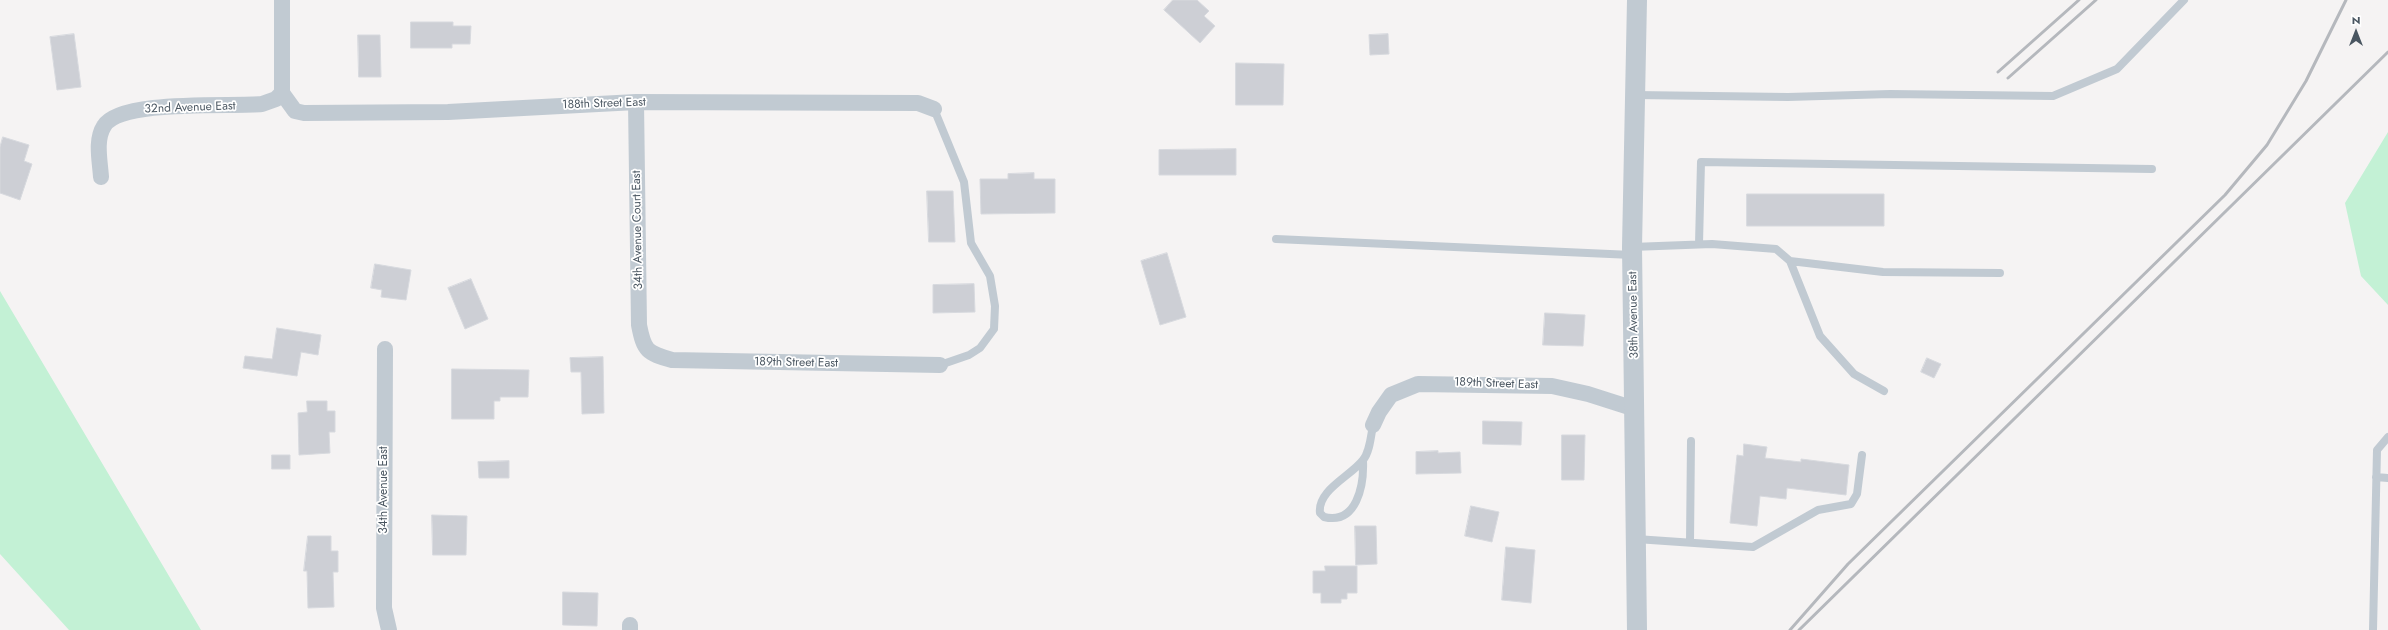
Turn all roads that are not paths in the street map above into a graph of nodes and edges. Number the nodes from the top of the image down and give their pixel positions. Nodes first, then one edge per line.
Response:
1 (282, 0) edge
2 (1637, 0) edge
3 (2184, 0) edge
4 (282, 94) junction
5 (1635, 95) junction
6 (636, 102) junction
7 (934, 109) joint
8 (2152, 168) dead end
9 (101, 177) dead end
10 (1276, 239) dead end
11 (1699, 244) junction
12 (1632, 251) junction
13 (1790, 261) junction
14 (2000, 273) dead end
15 (385, 349) dead end
16 (652, 355) joint
17 (940, 365) joint
18 (1884, 391) dead end
19 (1635, 410) junction
20 (1373, 425) joint
21 (2388, 437) edge
22 (1691, 441) dead end
23 (1862, 455) dead end
24 (1363, 461) junction
25 (2376, 477) junction
26 (2388, 478) edge
27 (1636, 539) junction
28 (1690, 542) junction
29 (389, 630) edge
30 (1636, 630) edge
31 (2373, 630) edge

1 - 4 street
2 - 5 street, 38th Avenue East
3 - 5 lane
4 - 6 street, 188th Street East
4 - 9 street, 32nd Avenue East
5 - 12 street, 38th Avenue East
6 - 7 street, 188th Street East
6 - 16 street, 34th Avenue Court East
7 - 17 lane
8 - 11 lane
10 - 12 lane
11 - 12 lane
11 - 13 lane
12 - 19 street, 38th Avenue East
13 - 14 lane
13 - 18 lane
15 - 29 street, 34th Avenue East
16 - 17 street, 189th Street East
19 - 20 street, 189th Street East
19 - 27 street, 38th Avenue East
20 - 24 lane
21 - 25 lane
22 - 28 lane
23 - 28 lane
24 - 24 lane
25 - 26 lane
25 - 31 lane
27 - 28 lane
27 - 30 street, 38th Avenue East

